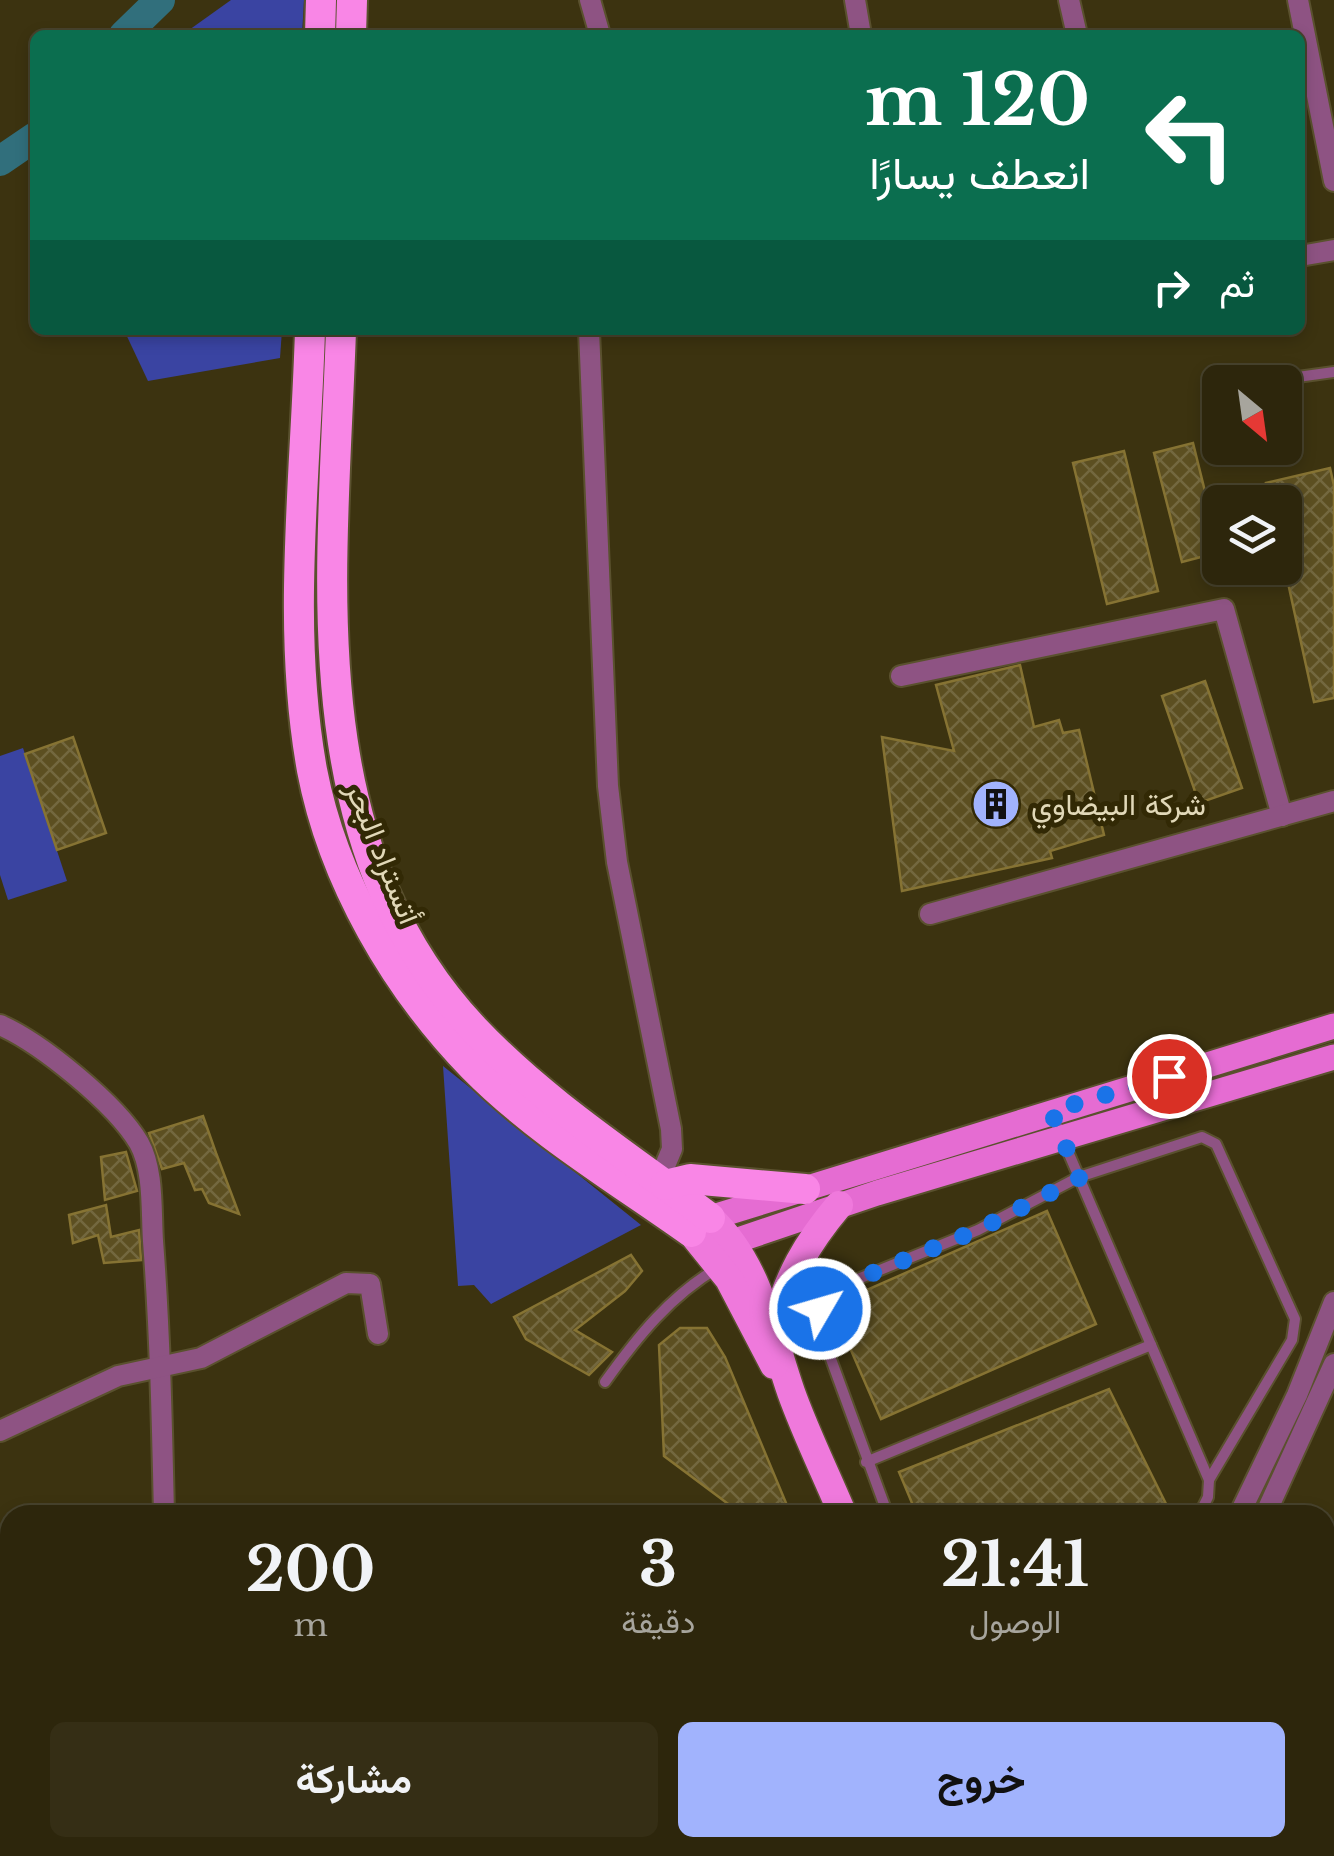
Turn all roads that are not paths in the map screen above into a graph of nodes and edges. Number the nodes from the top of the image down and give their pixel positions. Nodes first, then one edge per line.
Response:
1 (321, 0) edge
2 (352, 0) edge
3 (590, 0) edge
4 (856, 0) edge
5 (1070, 0) edge
6 (1298, 0) edge
7 (320, 30) edge
8 (350, 30) edge
9 (599, 30) edge
10 (860, 30) edge
11 (1076, 30) edge
12 (1301, 30) edge
13 (1305, 70) edge
14 (1309, 110) edge
15 (1334, 181) edge
16 (1334, 250) edge
17 (1305, 255) edge
18 (310, 335) edge
19 (341, 335) edge
20 (589, 335) edge
21 (1334, 372) edge
22 (1302, 376) edge
23 (901, 676) dead end
24 (1334, 801) edge
25 (1282, 816) junction
26 (930, 914) dead end
27 (0, 1025) edge
28 (1334, 1026) edge
29 (1334, 1057) edge
30 (1051, 1111) junction
31 (1063, 1140) junction
32 (1079, 1178) junction
33 (662, 1182) junction
34 (805, 1189) junction
35 (839, 1205) junction
36 (700, 1225) junction
37 (723, 1255) junction
38 (1334, 1302) edge
39 (774, 1327) junction
40 (378, 1334) dead end
41 (1151, 1345) junction
42 (1334, 1364) edge
43 (163, 1368) junction
44 (606, 1382) dead end
45 (791, 1391) junction
46 (0, 1432) edge
47 (866, 1462) junction
48 (1209, 1480) junction
49 (164, 1505) edge
50 (839, 1505) edge
51 (884, 1505) edge
52 (1204, 1505) edge
53 (1244, 1505) edge
54 (1269, 1505) edge

1 - 7 highway
2 - 8 highway
3 - 9 street
4 - 10 street
5 - 11 street
6 - 12 street
13 - 14 street
14 - 15 street
16 - 17 street
18 - 36 highway, أتستراد البحر
19 - 33 highway, أتستراد البحر
20 - 33 street
21 - 22 lane
23 - 25 street
24 - 25 street
25 - 26 street
27 - 43 street
28 - 30 main road
29 - 31 main road
30 - 31 lane
30 - 34 main road
31 - 32 lane
31 - 35 main road
32 - 41 lane
32 - 47 lane
32 - 48 lane
33 - 34 highway
33 - 36 highway, أتستراد البحر
34 - 36 main road
35 - 37 main road
35 - 39 highway
36 - 37 highway, أتستراد البحر
37 - 39 highway
37 - 44 lane
37 - 45 highway
38 - 53 street
39 - 45 highway
40 - 43 street
41 - 47 lane
41 - 48 lane
42 - 54 street
43 - 46 street
43 - 49 street
45 - 50 highway
47 - 51 lane
48 - 52 lane

